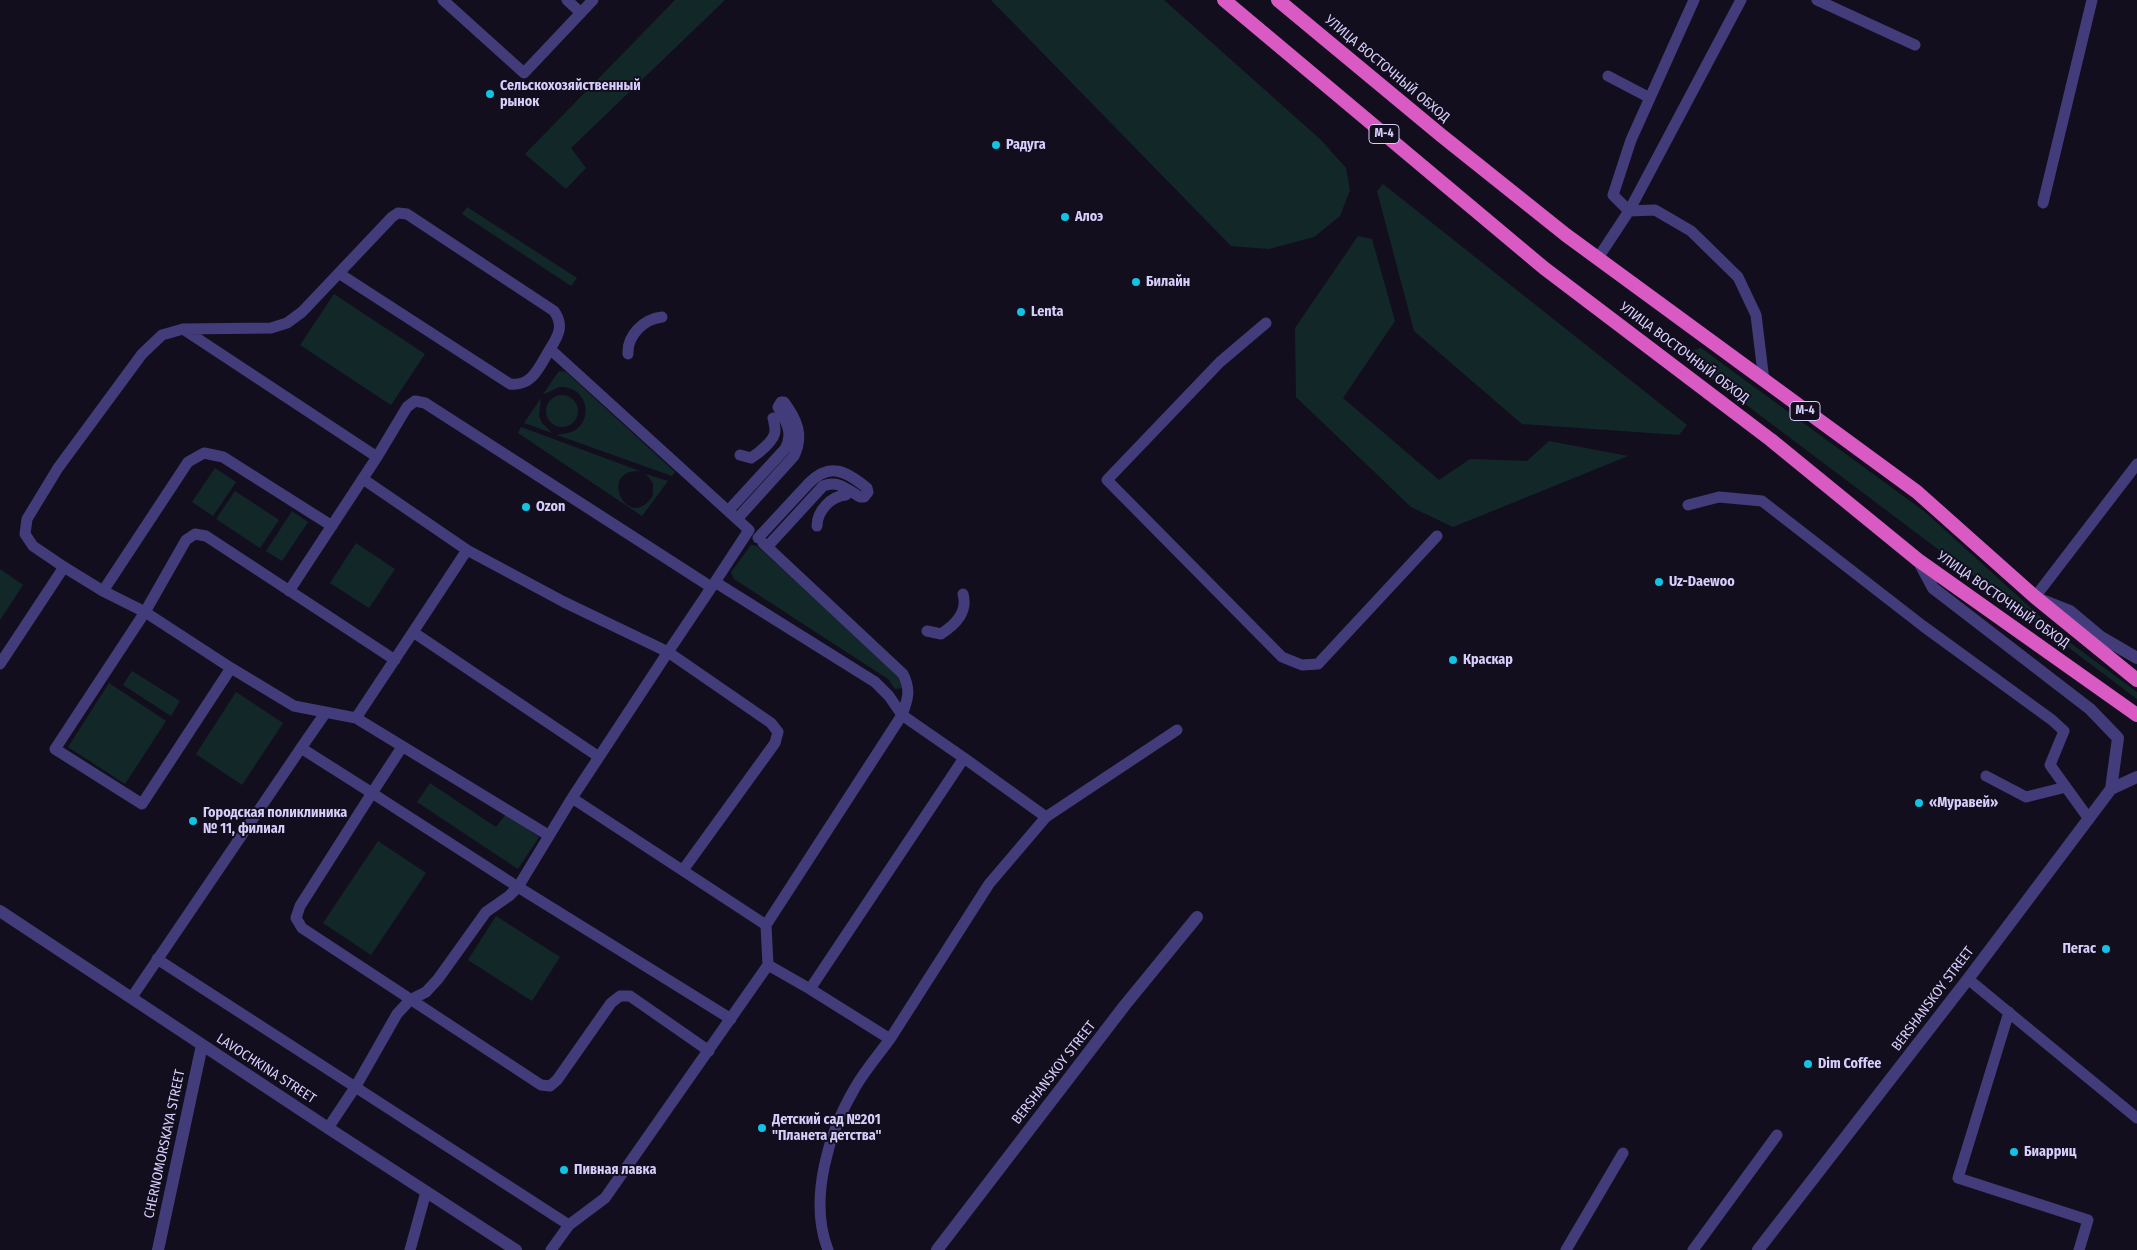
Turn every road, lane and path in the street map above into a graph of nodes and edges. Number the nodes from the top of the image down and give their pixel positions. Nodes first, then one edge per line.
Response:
1 (443, 0) edge
2 (567, 0) edge
3 (593, 0) edge
4 (1224, 0) edge
5 (1278, 0) edge
6 (1694, 0) edge
7 (1741, 0) edge
8 (2092, 0) edge
9 (1824, 1) edge
10 (582, 13) junction
11 (1915, 45) dead end
12 (1608, 76) dead end
13 (1650, 98) junction
14 (2043, 202) dead end
15 (1629, 212) junction
16 (1598, 258) junction
17 (340, 274) junction
18 (662, 317) dead end
19 (1266, 324) dead end
20 (183, 329) junction
21 (550, 349) junction
22 (628, 354) dead end
23 (1764, 381) junction
24 (773, 418) dead end
25 (740, 455) dead end
26 (377, 457) junction
27 (2137, 464) edge
28 (363, 479) junction
29 (846, 496) dead end
30 (1688, 505) dead end
31 (728, 511) junction
32 (737, 519) junction
33 (332, 526) junction
34 (817, 526) dead end
35 (754, 534) junction
36 (1437, 536) dead end
37 (767, 547) junction
38 (467, 550) junction
39 (1918, 560) junction
40 (64, 567) junction
41 (713, 585) junction
42 (103, 591) junction
43 (289, 591) junction
44 (963, 594) dead end
45 (2035, 597) junction
46 (145, 612) junction
47 (927, 631) dead end
48 (412, 632) junction
49 (668, 652) junction
50 (2137, 658) edge
51 (395, 660) junction
52 (0, 664) edge
53 (231, 668) junction
54 (2137, 680) edge
55 (326, 712) junction
56 (2137, 714) edge
57 (902, 715) junction
58 (356, 718) junction
59 (1177, 730) dead end
60 (402, 746) junction
61 (301, 748) junction
62 (599, 757) junction
63 (964, 758) junction
64 (1986, 776) dead end
65 (2137, 777) edge
66 (2066, 787) junction
67 (2111, 789) junction
68 (372, 794) junction
69 (572, 798) junction
70 (1046, 817) junction
71 (2089, 819) junction
72 (548, 835) junction
73 (683, 870) junction
74 (518, 887) junction
75 (0, 911) edge
76 (1197, 917) dead end
77 (766, 925) junction
78 (156, 959) junction
79 (768, 965) junction
80 (1968, 979) junction
81 (810, 989) junction
82 (132, 997) junction
83 (410, 1000) junction
84 (2009, 1012) junction
85 (731, 1019) junction
86 (890, 1039) junction
87 (202, 1045) junction
88 (709, 1051) junction
89 (356, 1086) junction
90 (2137, 1118) edge
91 (328, 1128) junction
92 (1777, 1135) dead end
93 (1623, 1153) dead end
94 (426, 1192) junction
95 (568, 1225) junction
96 (1764, 1248) edge
97 (158, 1250) edge
98 (410, 1250) edge
99 (516, 1250) edge
100 (551, 1250) edge
101 (828, 1250) edge
102 (937, 1250) edge
103 (1566, 1250) edge
104 (1693, 1250) edge
105 (2079, 1250) edge

1 - 10 lane
2 - 10 lane
3 - 10 lane
4 - 39 highway, УЛИЦА ВОСТОЧНЫЙ ОБХОД / М-4
5 - 16 highway, УЛИЦА ВОСТОЧНЫЙ ОБХОД / М-4
6 - 13 lane
7 - 15 lane
8 - 14 lane
9 - 11 lane
12 - 13 lane
13 - 15 lane
15 - 16 lane
15 - 23 lane
16 - 23 highway, УЛИЦА ВОСТОЧНЫЙ ОБХОД / М-4
17 - 20 lane
17 - 21 lane
17 - 21 lane
18 - 22 lane
19 - 36 lane
20 - 26 lane
20 - 40 lane
21 - 31 lane
23 - 45 highway, УЛИЦА ВОСТОЧНЫЙ ОБХОД / М-4
24 - 25 lane
26 - 28 lane
26 - 41 lane
27 - 45 lane
28 - 33 lane
28 - 38 lane
29 - 34 lane
30 - 66 lane
31 - 32 lane
31 - 32 lane
32 - 35 lane
33 - 42 lane
33 - 43 lane
35 - 37 lane
35 - 37 lane
35 - 41 lane
37 - 57 lane
38 - 48 lane
38 - 49 lane
39 - 56 highway, УЛИЦА ВОСТОЧНЫЙ ОБХОД / М-4
39 - 67 street, BERSHANSKOY STREET
40 - 42 lane
40 - 52 lane
41 - 49 lane
41 - 57 lane
42 - 46 lane
43 - 46 lane
43 - 51 lane
44 - 47 lane
45 - 50 street
45 - 54 highway, УЛИЦА ВОСТОЧНЫЙ ОБХОД / М-4
46 - 53 lane
46 - 53 lane
48 - 51 lane
48 - 62 lane
49 - 62 lane
49 - 73 lane
51 - 58 lane
53 - 55 lane
55 - 58 lane
55 - 61 lane
57 - 63 lane
57 - 77 lane
58 - 60 lane
59 - 70 lane
60 - 68 lane
60 - 72 lane
61 - 68 lane
61 - 78 lane
62 - 69 lane
63 - 70 lane
63 - 81 lane
64 - 66 lane
65 - 67 street, BERSHANSKOY STREET
66 - 71 lane
67 - 71 street, BERSHANSKOY STREET
68 - 74 lane
68 - 83 lane
69 - 72 lane
69 - 73 lane
70 - 86 lane
71 - 80 street, BERSHANSKOY STREET
72 - 74 lane
73 - 77 lane
74 - 83 lane
74 - 85 lane
75 - 82 street, LAVOCHKINA STREET
76 - 102 street, BERSHANSKOY STREET
77 - 79 lane
78 - 82 lane
78 - 89 lane
79 - 81 lane
79 - 85 lane
80 - 84 lane
80 - 96 street, BERSHANSKOY STREET
81 - 86 lane
82 - 87 street, LAVOCHKINA STREET
83 - 88 lane
83 - 89 lane
84 - 90 lane
84 - 105 lane
85 - 88 lane
86 - 101 lane
87 - 91 street, LAVOCHKINA STREET
87 - 97 street, CHERNOMORSKAYA STREET
88 - 95 lane
89 - 91 lane
89 - 95 lane
91 - 94 street, LAVOCHKINA STREET
92 - 104 lane
93 - 103 lane
94 - 98 lane
94 - 99 street, LAVOCHKINA STREET
95 - 100 lane

